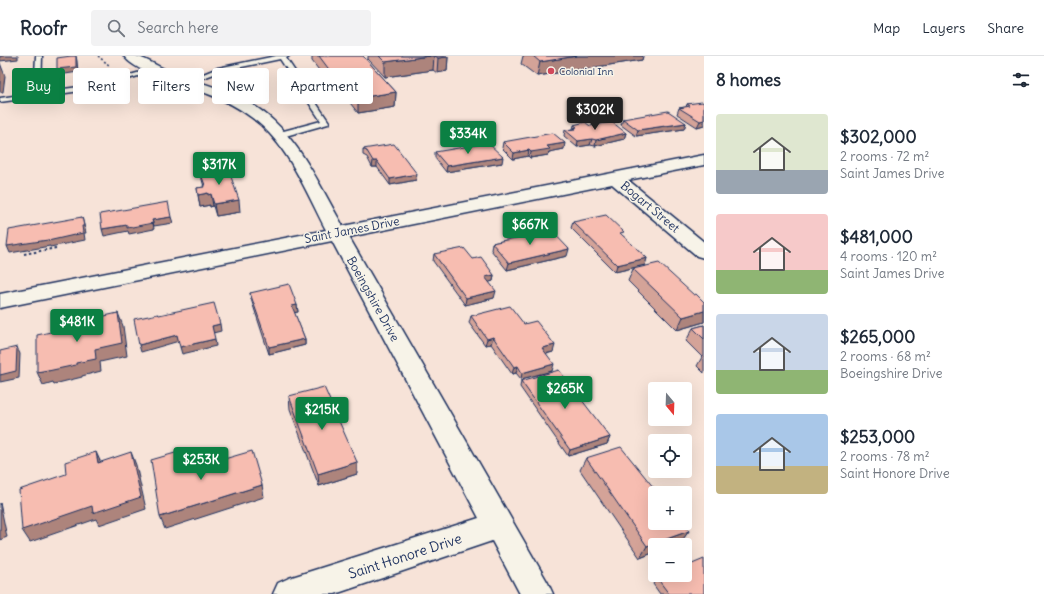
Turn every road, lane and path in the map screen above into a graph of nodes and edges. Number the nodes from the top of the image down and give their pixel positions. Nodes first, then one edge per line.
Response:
1 (38, 56) edge
2 (130, 56) edge
3 (284, 57) edge
4 (38, 68) edge
5 (151, 68) edge
6 (138, 75) edge
7 (204, 75) edge
8 (204, 87) edge
9 (65, 92) edge
10 (12, 99) edge
11 (0, 100) edge
12 (279, 134) junction
13 (704, 160) edge
14 (615, 178) junction
15 (337, 233) junction
16 (56, 248) dead end
17 (704, 252) edge
18 (24, 254) dead end
19 (0, 301) edge
20 (498, 525) junction
21 (289, 594) edge
22 (537, 594) edge

1 - 4 lane
2 - 5 street, Boeingshire Drive
3 - 7 lane
3 - 12 lane
6 - 9 lane
8 - 12 street, Boeingshire Drive
10 - 11 lane
12 - 15 street, Boeingshire Drive
13 - 14 street, Saint James Drive
14 - 15 street, Saint James Drive
14 - 17 street, Bogart Street
15 - 19 street, Saint James Drive
15 - 20 street, Boeingshire Drive
16 - 18 path
20 - 21 street, Saint Honore Drive
20 - 22 street, Boeingshire Drive

